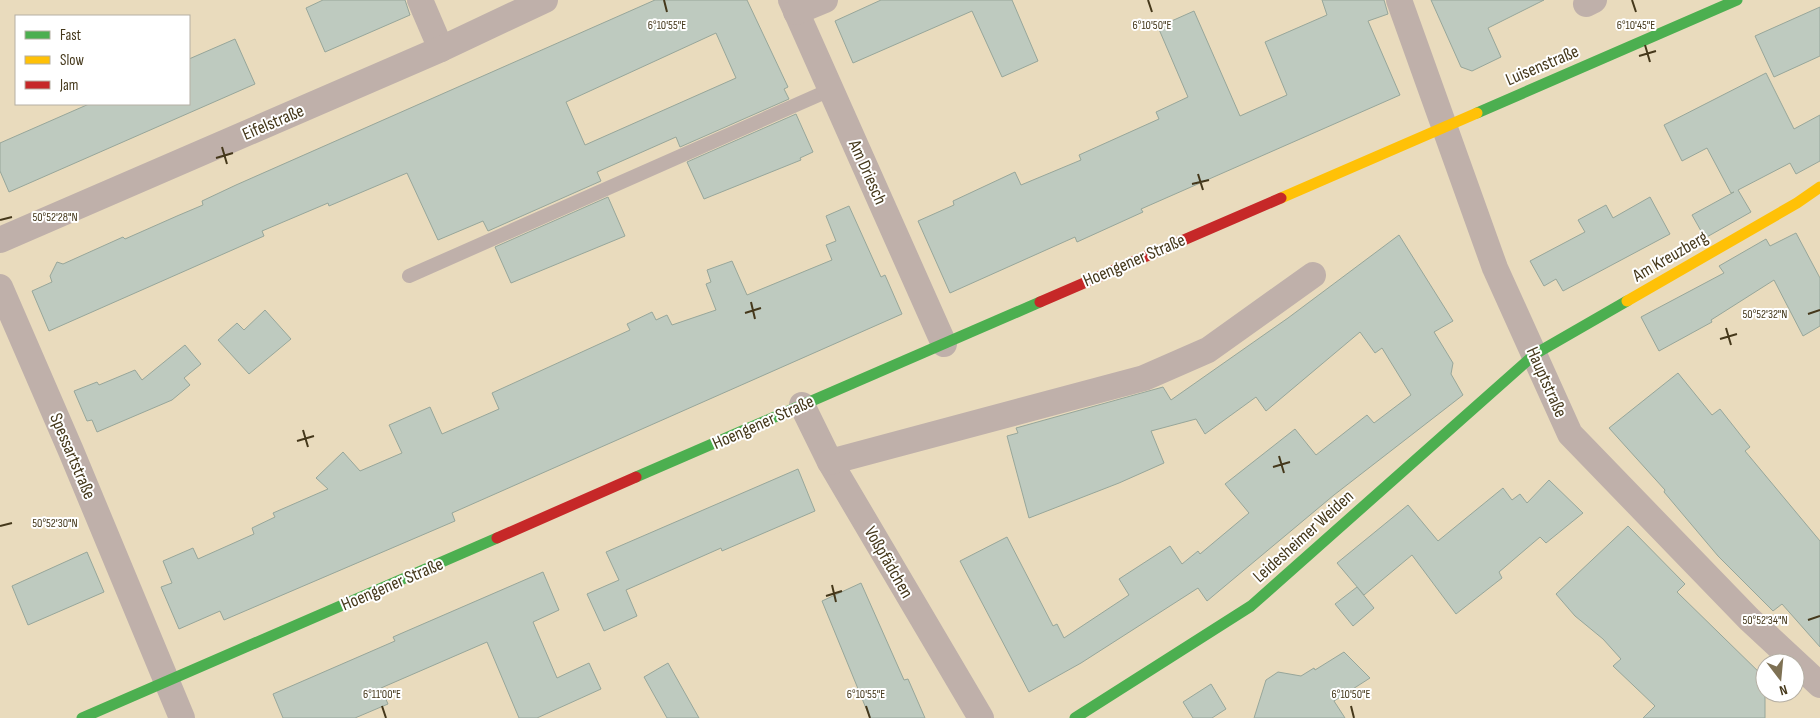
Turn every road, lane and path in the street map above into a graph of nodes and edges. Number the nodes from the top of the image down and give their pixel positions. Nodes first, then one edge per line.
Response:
1 (420, 0) edge
2 (545, 0) edge
3 (825, 0) edge
4 (1399, 0) edge
5 (1737, 0) edge
6 (793, 6) edge
7 (441, 49) junction
8 (832, 89) junction
9 (1444, 126) junction
10 (1820, 186) edge
11 (0, 240) edge
12 (409, 276) dead end
13 (1313, 276) dead end
14 (0, 287) edge
15 (944, 344) junction
16 (1535, 354) junction
17 (802, 405) junction
18 (830, 462) junction
19 (167, 680) junction
20 (1820, 685) edge
21 (82, 718) edge
22 (182, 718) edge
23 (981, 718) edge
24 (1075, 718) edge

1 - 7 street
2 - 7 street, Eifelstraße
3 - 6 street
4 - 9 street, Hauptstraße
5 - 9 main road, Luisenstraße
6 - 8 street, Am Driesch
7 - 11 street, Eifelstraße
8 - 12 lane
8 - 15 street, Am Driesch
9 - 15 main road, Hoengener Straße
9 - 16 street, Hauptstraße
10 - 16 main road, Am Kreuzberg
13 - 18 street
14 - 19 street, Spessartstraße
15 - 17 main road, Hoengener Straße
16 - 20 street, Hauptstraße
16 - 24 main road, Leidesheimer Weiden
17 - 18 street, Voßpfädchen
17 - 19 main road, Hoengener Straße
18 - 23 street, Voßpfädchen
19 - 21 main road, Hoengener Straße
19 - 22 street, Spessartstraße

